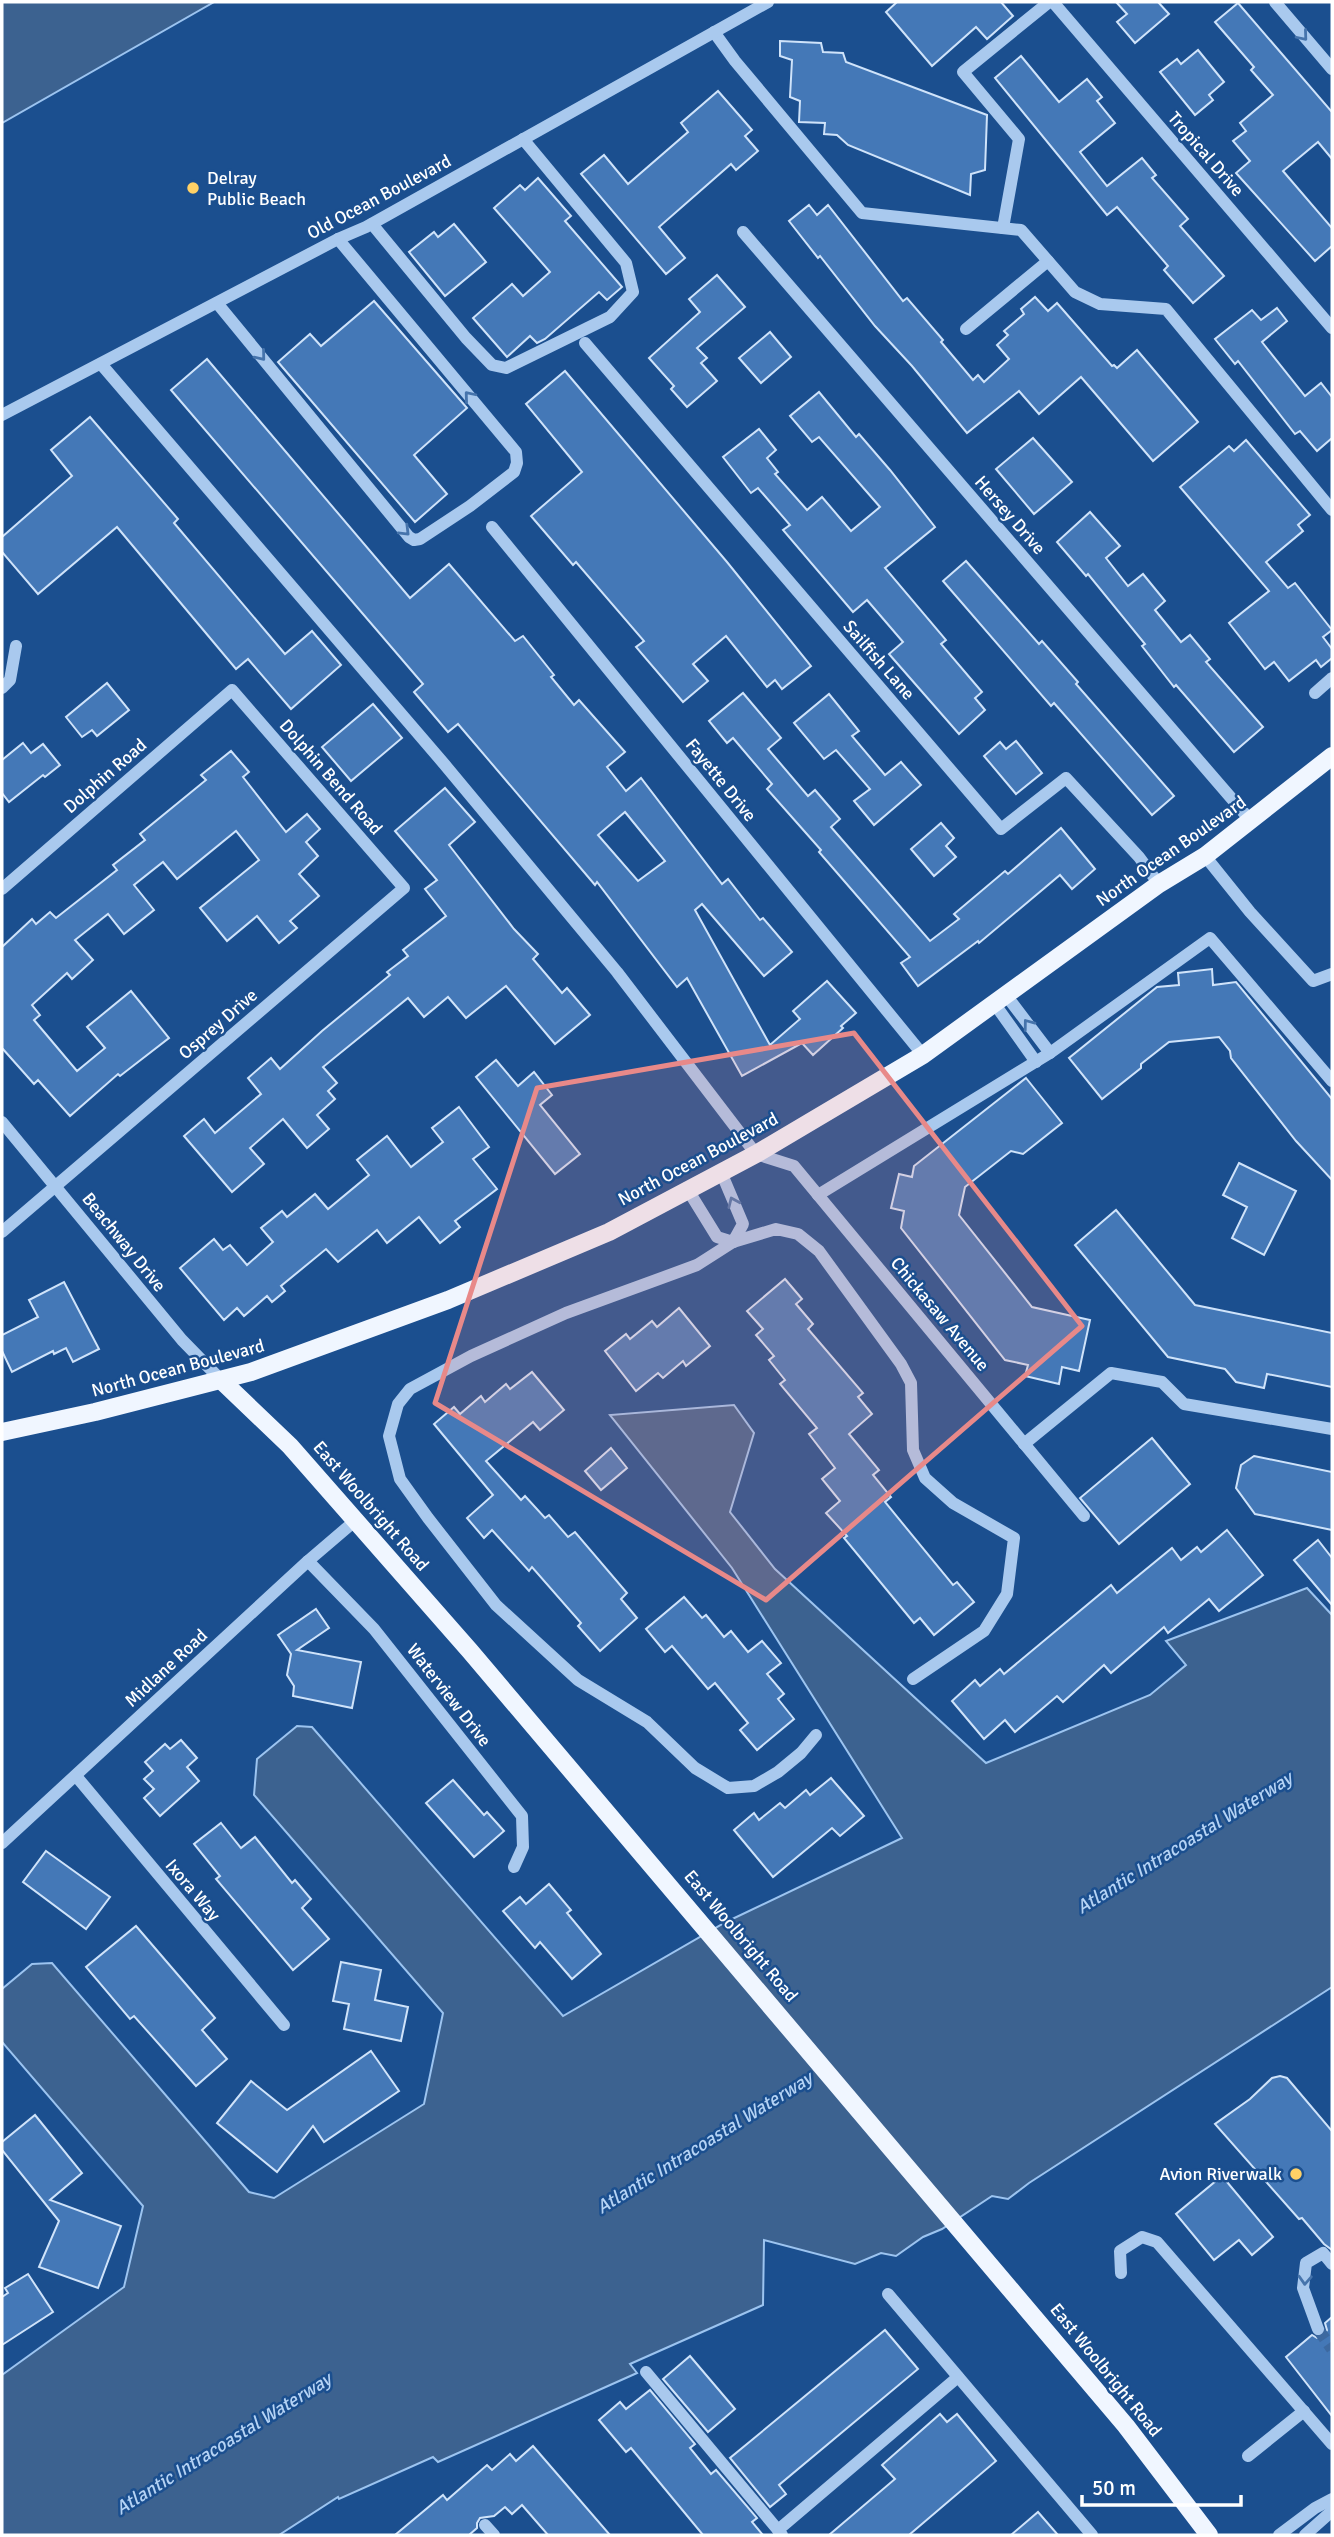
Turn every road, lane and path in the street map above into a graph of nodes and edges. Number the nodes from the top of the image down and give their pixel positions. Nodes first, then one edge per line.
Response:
1 (768, 2) edge
2 (1051, 2) edge
3 (1275, 2) edge
4 (714, 32) junction
5 (1332, 69) edge
6 (523, 139) junction
7 (372, 224) junction
8 (1003, 228) junction
9 (743, 232) dead end
10 (338, 239) junction
11 (1048, 261) junction
12 (217, 303) junction
13 (1332, 328) edge
14 (966, 329) dead end
15 (585, 343) dead end
16 (101, 364) junction
17 (2, 415) edge
18 (1332, 510) edge
19 (492, 527) dead end
20 (16, 646) dead end
21 (1332, 678) edge
22 (2, 688) edge
23 (232, 690) joint
24 (1315, 692) dead end
25 (1332, 756) edge
26 (1251, 821) junction
27 (1205, 856) junction
28 (1158, 884) junction
29 (404, 888) joint
30 (2, 889) edge
31 (1332, 974) edge
32 (1000, 999) junction
33 (1050, 1053) junction
34 (923, 1055) junction
35 (1036, 1062) junction
36 (1332, 1081) edge
37 (2, 1122) edge
38 (756, 1154) junction
39 (720, 1172) junction
40 (56, 1186) junction
41 (688, 1190) junction
42 (818, 1195) junction
43 (2, 1232) edge
44 (733, 1242) junction
45 (222, 1381) junction
46 (1332, 1429) edge
47 (2, 1432) edge
48 (1024, 1444) junction
49 (1084, 1516) dead end
50 (356, 1520) junction
51 (308, 1561) junction
52 (913, 1679) dead end
53 (816, 1735) dead end
54 (76, 1776) junction
55 (2, 1843) edge
56 (514, 1867) dead end
57 (284, 2025) dead end
58 (1332, 2264) edge
59 (1121, 2273) dead end
60 (888, 2294) dead end
61 (1318, 2329) tunnel mouth
62 (646, 2372) dead end
63 (958, 2377) junction
64 (1304, 2411) junction
65 (1332, 2444) edge
66 (1248, 2456) dead end
67 (1332, 2499) edge
68 (1332, 2511) edge
69 (485, 2525) dead end
70 (780, 2533) edge
71 (494, 2535) edge
72 (1092, 2535) edge
73 (1209, 2535) edge
74 (1279, 2535) edge
75 (1305, 2535) edge

1 - 4 street, Old Ocean Boulevard
2 - 8 street
2 - 13 street, Tropical Drive
3 -> 5 street
4 - 6 street, Old Ocean Boulevard
4 - 8 street
6 - 7 street, Old Ocean Boulevard
6 - 7 street
7 - 10 street, Old Ocean Boulevard
8 - 11 street
9 - 26 street, Hersey Drive
10 - 12 street, Old Ocean Boulevard
12 -> 10 street
11 - 14 street
11 - 18 street
12 - 16 street, Old Ocean Boulevard
15 - 28 street, Sailfish Lane
16 - 17 street, Old Ocean Boulevard
16 - 38 street
19 - 34 street, Fayette Drive
20 - 22 street
21 - 24 street
23 - 29 street, Dolphin Bend Road
23 - 30 street, Dolphin Road
25 - 26 main road, North Ocean Boulevard
26 - 27 main road, North Ocean Boulevard
27 - 28 main road, North Ocean Boulevard
27 - 31 street
28 - 32 main road, North Ocean Boulevard
29 - 40 street, Osprey Drive
33 -> 32 street
32 - 34 main road, North Ocean Boulevard
32 - 35 street
33 - 35 street
33 - 36 street
34 - 38 main road, North Ocean Boulevard
35 - 42 street
37 - 40 street, Beachway Drive
38 - 39 main road, North Ocean Boulevard
38 - 42 street, Chickasaw Avenue
39 - 41 main road, North Ocean Boulevard
44 -> 39 street
40 - 43 street, Osprey Drive
40 - 45 street, Beachway Drive
41 - 44 street
41 - 45 main road, North Ocean Boulevard
42 - 48 street, Chickasaw Avenue
44 - 52 street
44 - 53 street
45 - 47 main road, North Ocean Boulevard
45 - 50 main road, East Woolbright Road
46 - 48 street
48 - 49 street, Chickasaw Avenue
50 - 51 street, Midlane Road
50 - 73 main road, East Woolbright Road
51 - 54 street, Midlane Road
51 - 56 street, Waterview Drive
54 - 55 street, Midlane Road
54 - 57 street, Ixora Way
58 -> 61 street
59 - 64 street
60 - 63 street
62 - 70 street
63 - 70 street
63 - 72 street
64 - 65 street
64 - 66 street
67 - 74 street
68 - 75 street
69 - 71 street

